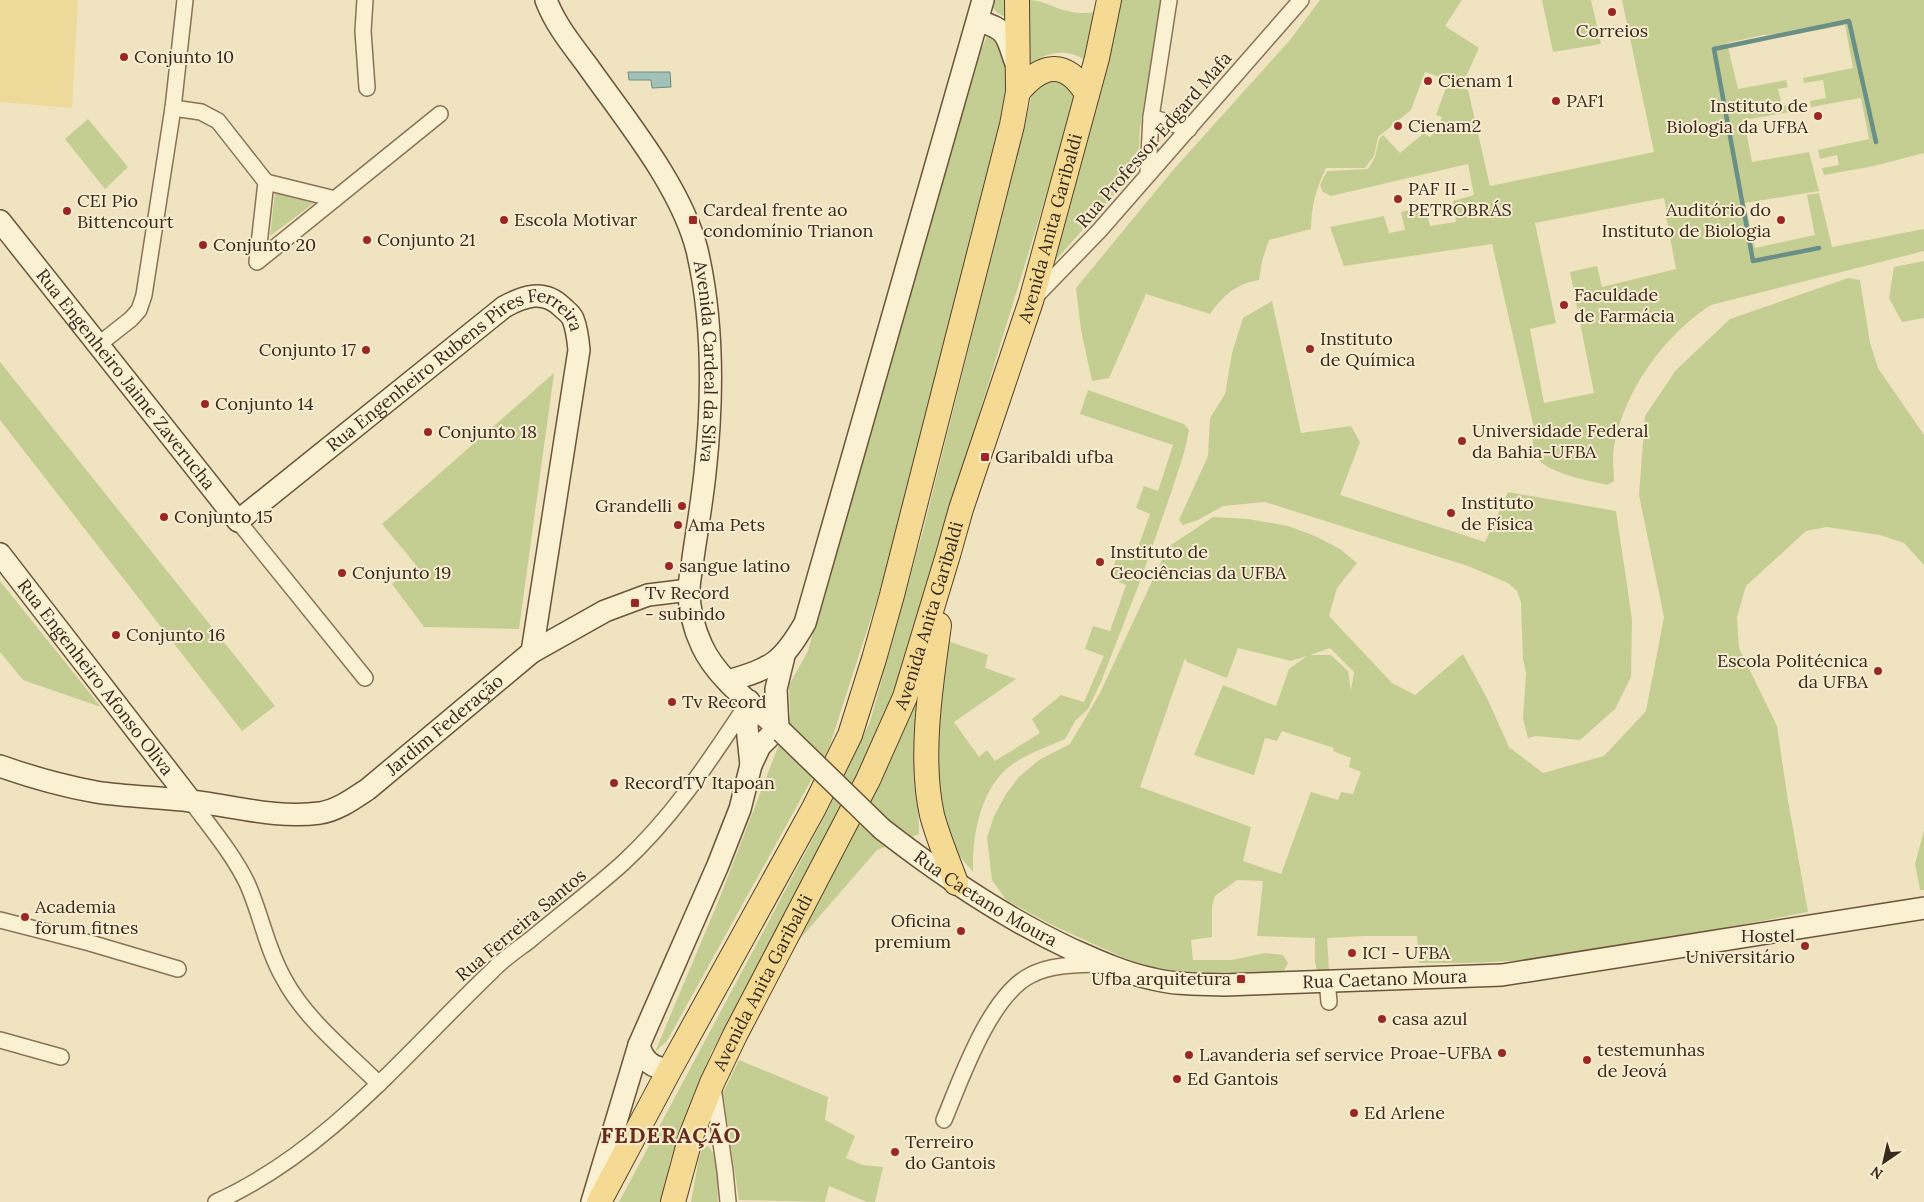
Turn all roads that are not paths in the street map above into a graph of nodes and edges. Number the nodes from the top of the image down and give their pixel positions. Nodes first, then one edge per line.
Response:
1 (185, 0) edge
2 (365, 0) edge
3 (546, 0) edge
4 (983, 0) edge
5 (1017, 0) edge
6 (1109, 0) edge
7 (1169, 0) edge
8 (1301, 0) edge
9 (978, 21) junction
10 (1018, 81) junction
11 (368, 88) dead end
12 (1087, 94) junction
13 (173, 108) junction
14 (440, 114) dead end
15 (1151, 117) junction
16 (1189, 129) junction
17 (1148, 173) junction
18 (266, 182) junction
19 (335, 199) junction
20 (0, 221) edge
21 (1031, 301) junction
22 (98, 346) junction
23 (238, 521) junction
24 (0, 554) edge
25 (948, 555) junction
26 (689, 590) junction
27 (532, 652) junction
28 (784, 656) junction
29 (364, 678) dead end
30 (728, 681) junction
31 (749, 701) junction
32 (780, 730) junction
33 (751, 765) junction
34 (0, 766) edge
35 (191, 801) junction
36 (956, 883) junction
37 (1924, 908) edge
38 (0, 920) edge
39 (1103, 964) junction
40 (178, 969) dead end
41 (1327, 980) junction
42 (1329, 1002) dead end
43 (0, 1040) edge
44 (639, 1044) junction
45 (61, 1057) dead end
46 (670, 1069) junction
47 (712, 1083) junction
48 (379, 1084) junction
49 (944, 1120) dead end
50 (216, 1202) edge
51 (592, 1202) edge
52 (599, 1202) edge
53 (673, 1202) edge
54 (728, 1202) edge

1 - 13 street
2 - 11 street
3 - 26 street, Avenida Cardeal da Silva
4 - 9 street
5 - 10 main road
6 - 12 main road, Avenida Anita Garibaldi
7 - 15 street
8 - 16 street, Rua Professor Edgard Mafa
9 - 10 street
9 - 28 street
10 - 12 main road
10 - 46 main road
12 - 21 main road, Avenida Anita Garibaldi
13 - 18 street
13 - 22 street
14 - 19 street
15 - 16 street
15 - 17 street
16 - 17 street, Rua Professor Edgard Mafa
17 - 21 street, Rua Professor Edgard Mafa
18 - 19 street
18 - 19 street
20 - 22 street, Rua Engenheiro Jaime Zaverucha
21 - 25 main road, Avenida Anita Garibaldi
22 - 23 street, Rua Engenheiro Jaime Zaverucha
23 - 27 street, Rua Engenheiro Rubens Pires Ferreira
23 - 29 street, Rua Engenheiro Jaime Zaverucha
24 - 35 street, Rua Engenheiro Afonso Oliva
25 - 36 main road
25 - 47 main road, Avenida Anita Garibaldi
26 - 27 street, Jardim Federação
26 - 30 street, Avenida Cardeal da Silva
27 - 35 street, Jardim Federação
28 - 30 street
28 - 32 street
30 - 31 street, Avenida Cardeal da Silva
31 - 32 street, Avenida Cardeal da Silva
31 - 33 street
31 - 48 street, Rua Ferreira Santos
32 - 33 street
32 - 36 street, Rua Caetano Moura, bridge
33 - 44 street
34 - 35 street, Jardim Federação
35 - 48 street
36 - 39 street, Rua Caetano Moura
37 - 41 street, Rua Caetano Moura
38 - 40 street
39 - 41 street, Rua Caetano Moura
39 - 49 street
41 - 42 street
43 - 45 street
44 - 46 street
44 - 51 street
46 - 52 main road
47 - 53 main road, Avenida Anita Garibaldi
47 - 54 street
48 - 50 street, Rua Ferreira Santos

